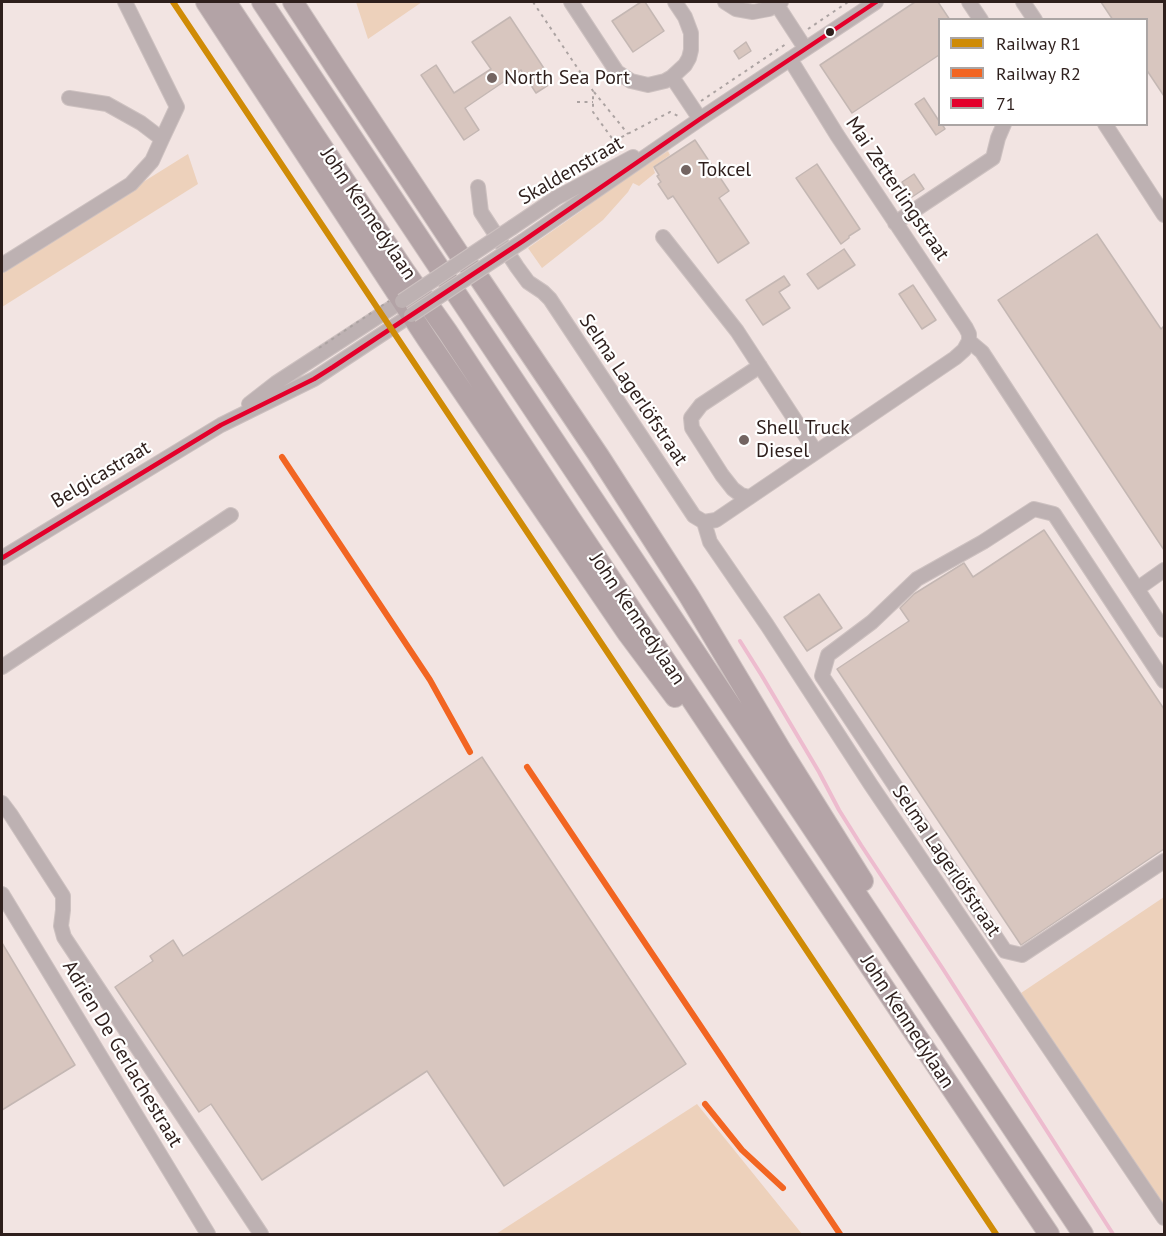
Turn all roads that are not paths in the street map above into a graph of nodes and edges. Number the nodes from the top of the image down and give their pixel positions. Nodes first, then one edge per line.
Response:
1 (125, 2) edge
2 (206, 2) edge
3 (226, 2) edge
4 (262, 2) edge
5 (276, 2) edge
6 (293, 2) edge
7 (571, 2) edge
8 (675, 2) edge
9 (725, 2) edge
10 (969, 2) edge
11 (1023, 2) edge
12 (779, 3) edge
13 (868, 4) edge
14 (980, 18) edge
15 (1034, 18) edge
16 (802, 42) junction
17 (790, 59) junction
18 (672, 77) junction
19 (69, 98) dead end
20 (700, 119) junction
21 (1003, 126) edge
22 (1105, 126) edge
23 (162, 139) junction
24 (478, 187) dead end
25 (1164, 215) edge
26 (895, 223) junction
27 (663, 237) dead end
28 (465, 261) junction
29 (2, 265) edge
30 (407, 308) junction
31 (969, 341) junction
32 (760, 366) junction
33 (221, 425) junction
34 (816, 452) junction
35 (749, 497) junction
36 (231, 515) dead end
37 (704, 522) junction
38 (2, 558) edge
39 (1164, 570) edge
40 (1137, 589) junction
41 (1164, 630) edge
42 (2, 667) edge
43 (1164, 681) edge
44 (2, 803) edge
45 (763, 807) junction
46 (1164, 861) edge
47 (864, 884) junction
48 (2, 894) edge
49 (1164, 1218) edge
50 (208, 1234) edge
51 (261, 1234) edge
52 (1050, 1234) edge
53 (1083, 1234) edge
54 (1097, 1234) edge

1 - 23 street
2 - 30 highway
3 - 45 highway, John Kennedylaan
4 - 53 highway, John Kennedylaan
5 - 47 highway, John Kennedylaan
6 - 28 highway
7 - 18 street
8 - 18 street
9 - 12 street
10 - 14 street
11 - 15 street
12 - 16 street
13 - 16 street, Skaldenstraat
16 - 17 street, Skaldenstraat
17 - 20 street, Skaldenstraat
17 - 26 street, Mai Zetterlingstraat
18 - 20 street
19 - 23 street
20 - 28 street, Skaldenstraat, bridge
20 - 28 street, Skaldenstraat, bridge
21 - 26 street
22 - 25 street
23 - 29 street
24 - 37 street, Selma Lagerlöfstraat
26 - 31 street, Mai Zetterlingstraat
27 - 32 street
28 - 30 street, bridge
28 - 47 highway
30 - 33 street, Belgicastraat
30 - 33 street, Belgicastraat
30 - 45 highway
31 - 34 street
31 - 40 street, Mai Zetterlingstraat
32 - 34 street
32 - 35 street
33 - 38 street, Belgicastraat
34 - 35 street
35 - 37 street
36 - 42 street
37 - 49 street, Selma Lagerlöfstraat
39 - 40 street
40 - 41 street, Mai Zetterlingstraat
43 - 46 street
44 - 51 street
45 - 52 highway, John Kennedylaan
47 - 54 highway, John Kennedylaan
48 - 50 street, Adrien De Gerlachestraat

